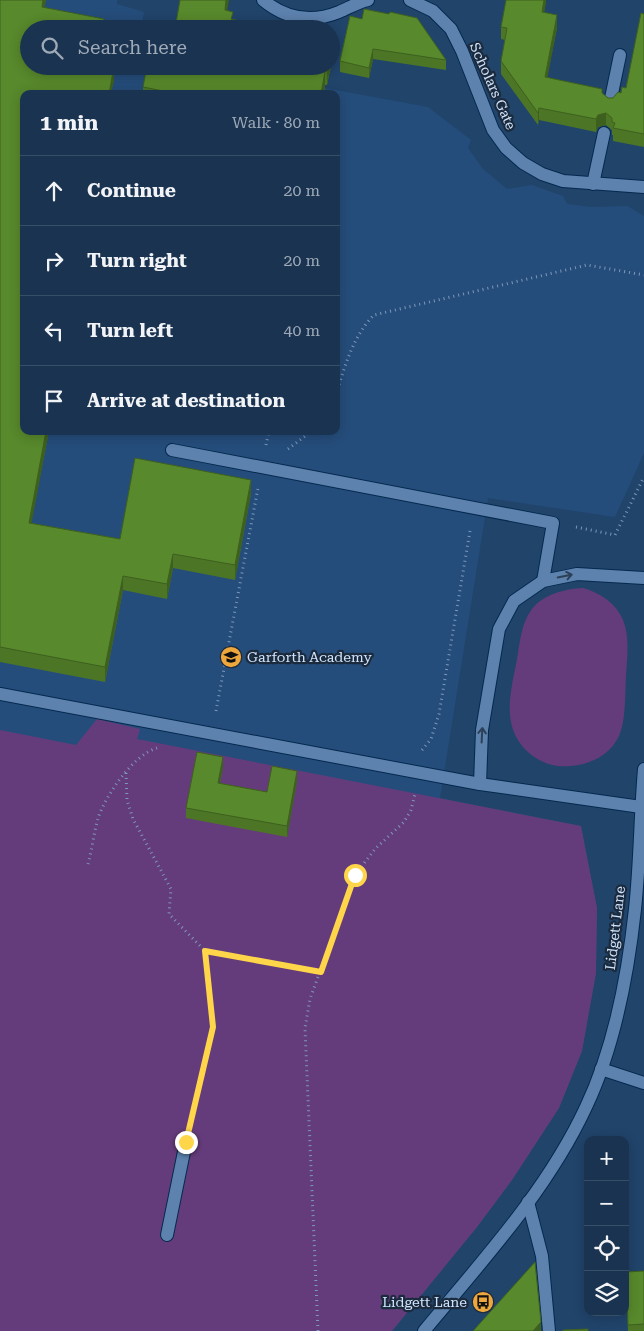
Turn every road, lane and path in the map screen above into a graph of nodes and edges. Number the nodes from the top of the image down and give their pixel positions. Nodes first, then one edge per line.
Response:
1 (263, 0) edge
2 (368, 0) edge
3 (410, 0) edge
4 (620, 55) dead end
5 (610, 103) edge
6 (604, 133) edge
7 (593, 184) junction
8 (644, 187) edge
9 (644, 275) edge
10 (340, 383) edge
11 (268, 435) edge
12 (172, 450) dead end
13 (262, 467) junction
14 (644, 477) edge
15 (474, 508) junction
16 (552, 523) junction
17 (644, 578) edge
18 (543, 581) junction
19 (0, 694) edge
20 (211, 734) junction
21 (163, 747) dead end
22 (644, 769) edge
23 (411, 771) junction
24 (126, 772) junction
25 (480, 784) junction
26 (641, 807) junction
27 (88, 864) dead end
28 (205, 951) junction
29 (321, 972) junction
30 (601, 1070) junction
31 (644, 1083) edge
32 (186, 1142) joint
33 (528, 1202) junction
34 (167, 1235) dead end
35 (318, 1331) edge
36 (424, 1331) edge
37 (549, 1331) edge

1 - 2 main road
3 - 7 main road, Scholars Gate
4 - 5 main road
6 - 7 main road
7 - 8 main road, Scholars Gate
9 - 10 path
11 - 13 path
12 - 13 main road
13 - 15 main road
13 - 20 path
14 - 16 path
15 - 16 main road
15 - 23 path
16 - 18 main road
18 -> 17 main road
25 -> 18 main road
19 - 20 main road
20 - 23 main road
21 - 24 path
22 - 26 main road, Lidgett Lane
23 - 25 main road
23 - 29 path
24 - 27 path
24 - 28 path
25 - 26 main road
26 - 30 main road, Lidgett Lane
28 - 29 path
28 - 32 path
29 - 35 path
30 - 31 main road
30 - 33 main road, Lidgett Lane
32 - 34 main road
33 - 36 main road, Lidgett Lane
33 - 37 main road

